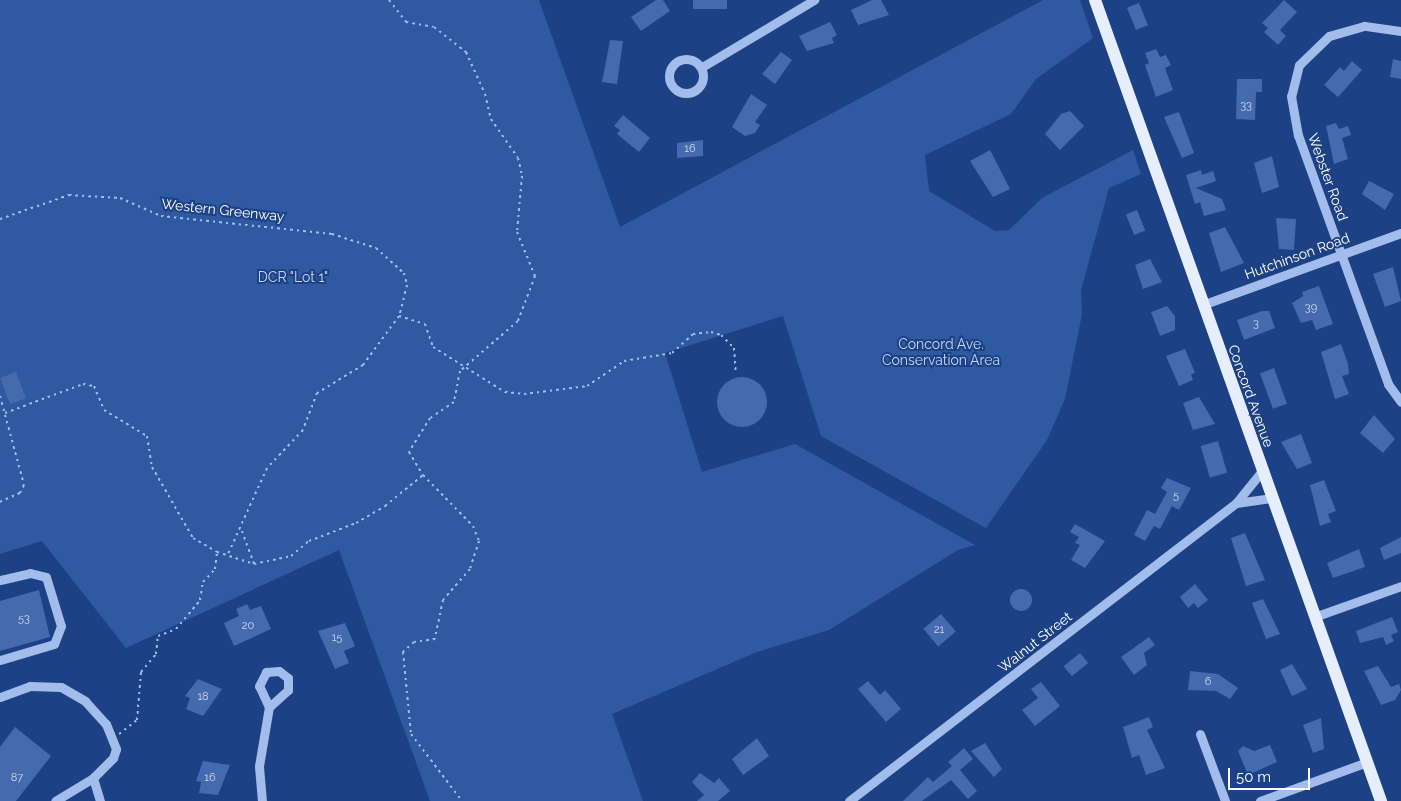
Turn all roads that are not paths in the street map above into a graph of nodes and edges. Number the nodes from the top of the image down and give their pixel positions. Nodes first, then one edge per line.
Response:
1 (814, 0) edge
2 (1095, 0) edge
3 (1401, 31) edge
4 (702, 67) junction
5 (1401, 233) edge
6 (1341, 255) junction
7 (1202, 305) junction
8 (1401, 402) edge
9 (1262, 471) junction
10 (1272, 498) junction
11 (1236, 503) junction
12 (0, 580) edge
13 (1401, 586) edge
14 (1314, 617) junction
15 (0, 660) edge
16 (0, 697) edge
17 (269, 707) dead end
18 (1200, 734) dead end
19 (1366, 762) junction
20 (93, 778) junction
21 (55, 801) edge
22 (100, 801) edge
23 (262, 801) edge
24 (849, 801) edge
25 (1224, 801) edge
26 (1260, 801) edge
27 (1381, 801) edge

1 - 4 street
2 - 7 main road, Concord Avenue
3 - 6 street, Webster Road
4 - 4 street
5 - 6 street, Hutchinson Road
6 - 7 street, Hutchinson Road
6 - 8 street, Webster Road
7 - 9 main road, Concord Avenue
9 - 10 main road, Concord Avenue
9 - 11 street, Walnut Street
10 - 11 street, Walnut Street
10 - 14 main road, Concord Avenue
11 - 24 street, Walnut Street
12 - 15 street
13 - 14 street
14 - 19 main road, Concord Avenue
16 - 20 street
17 - 23 street
18 - 25 street
19 - 26 street
19 - 27 main road, Concord Avenue
20 - 21 street
20 - 22 street

